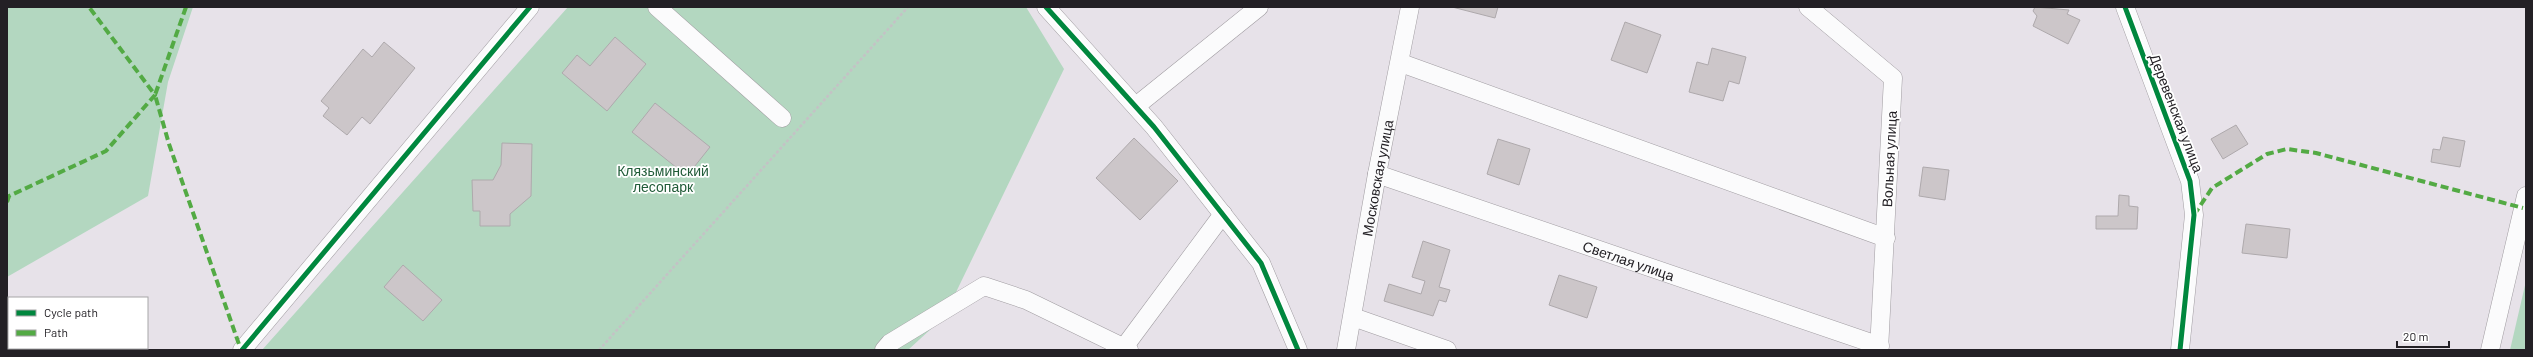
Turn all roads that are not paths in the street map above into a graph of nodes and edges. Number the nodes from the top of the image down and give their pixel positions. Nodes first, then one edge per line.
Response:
1 (530, 7) edge
2 (657, 7) edge
3 (1046, 7) edge
4 (1259, 7) edge
5 (1410, 7) edge
6 (1808, 7) edge
7 (2125, 7) edge
8 (1401, 63) junction
9 (1136, 106) junction
10 (782, 118) dead end
11 (1377, 174) junction
12 (2526, 196) edge
13 (1223, 214) junction
14 (1886, 238) junction
15 (1353, 317) junction
16 (1879, 348) edge
17 (1125, 349) edge
18 (242, 350) edge
19 (884, 350) edge
20 (1298, 350) edge
21 (1346, 350) edge
22 (1447, 350) edge
23 (2180, 350) edge
24 (2490, 350) edge

1 - 18 street
2 - 10 street
3 - 9 street
4 - 9 street
5 - 8 street, Московская улица
6 - 14 street, Вольная улица
7 - 23 street, Деревенская улица
8 - 11 street, Московская улица
8 - 14 street
9 - 13 street
11 - 15 street, Московская улица
11 - 16 street, Светлая улица
12 - 24 street
13 - 17 street
13 - 20 street
14 - 16 street, Вольная улица
15 - 21 street, Московская улица
15 - 22 street
17 - 19 street

